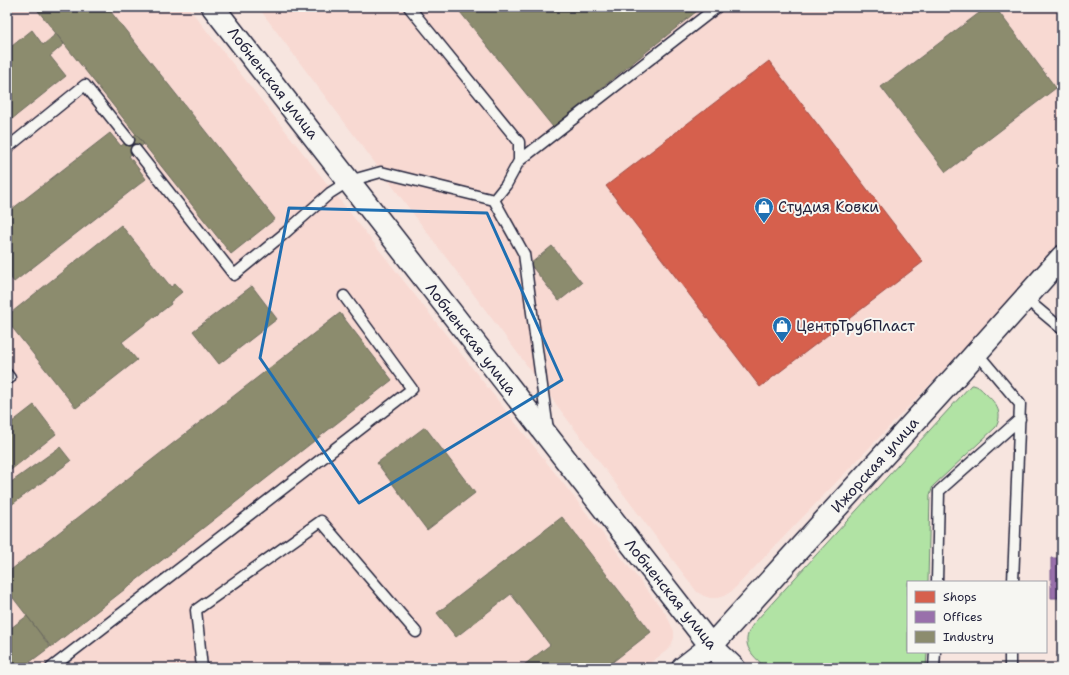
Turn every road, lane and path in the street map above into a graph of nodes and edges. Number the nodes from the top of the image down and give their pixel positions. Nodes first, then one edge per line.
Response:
1 (213, 7) edge
2 (409, 7) edge
3 (717, 7) edge
4 (129, 140) dead end
5 (7, 148) edge
6 (136, 150) dead end
7 (519, 160) junction
8 (349, 181) junction
9 (494, 200) junction
10 (1062, 257) edge
11 (344, 296) dead end
12 (1025, 298) junction
13 (1062, 329) edge
14 (977, 353) junction
15 (1020, 419) junction
16 (549, 440) junction
17 (937, 581) edge
18 (1013, 581) edge
19 (416, 632) dead end
20 (711, 646) junction
21 (935, 653) edge
22 (1010, 653) edge
23 (51, 668) edge
24 (202, 668) edge
25 (683, 668) edge
26 (734, 668) edge
27 (934, 668) edge
28 (1010, 668) edge

1 - 8 street, Лобненская улица
2 - 7 lane
3 - 7 lane
4 - 5 lane
6 - 8 lane
7 - 9 lane
8 - 9 lane
8 - 16 street, Лобненская улица
9 - 16 lane
10 - 12 street, Ижорская улица
11 - 23 lane
12 - 13 lane
12 - 14 street, Ижорская улица
14 - 15 lane
14 - 20 street, Ижорская улица
15 - 17 lane
15 - 18 lane
16 - 20 street, Лобненская улица
19 - 24 lane
20 - 25 street, Ижорская улица
20 - 26 street, Лобненская улица
21 - 27 lane
22 - 28 lane

